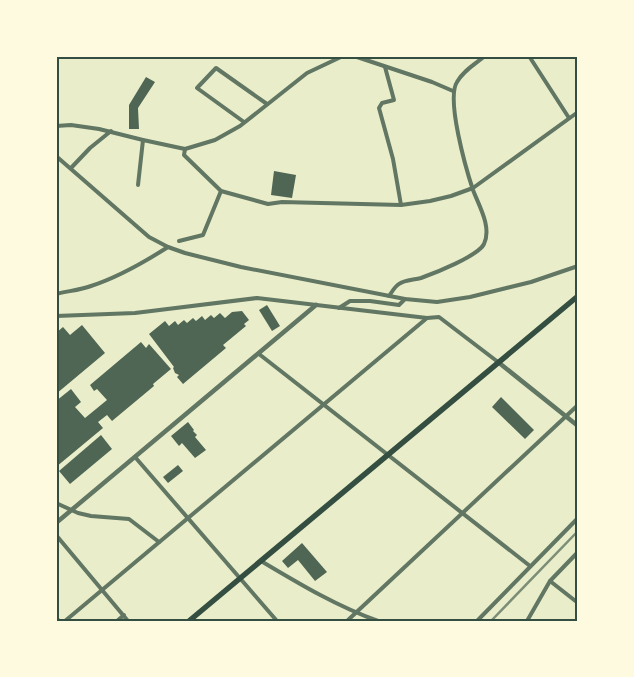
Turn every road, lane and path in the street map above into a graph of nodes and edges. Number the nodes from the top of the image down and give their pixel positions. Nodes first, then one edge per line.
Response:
1 (344, 56) edge
2 (354, 56) edge
3 (485, 56) edge
4 (529, 56) edge
5 (385, 67) junction
6 (453, 91) junction
7 (267, 104) junction
8 (578, 112) edge
9 (568, 118) junction
10 (244, 122) junction
11 (56, 126) edge
12 (110, 131) junction
13 (143, 140) junction
14 (185, 148) junction
15 (56, 156) edge
16 (71, 168) junction
17 (138, 185) dead end
18 (473, 188) junction
19 (221, 191) junction
20 (402, 205) junction
21 (179, 241) dead end
22 (168, 247) junction
23 (578, 266) edge
24 (56, 294) edge
25 (389, 296) junction
26 (578, 296) edge
27 (405, 299) junction
28 (316, 306) junction
29 (339, 308) junction
30 (56, 316) edge
31 (427, 318) junction
32 (258, 354) junction
33 (498, 362) junction
34 (324, 405) junction
35 (578, 405) edge
36 (566, 416) junction
37 (578, 426) edge
38 (388, 454) junction
39 (135, 457) junction
40 (56, 503) edge
41 (72, 510) junction
42 (462, 514) junction
43 (189, 518) junction
44 (578, 518) edge
45 (56, 523) edge
46 (56, 535) edge
47 (159, 542) junction
48 (578, 552) edge
49 (261, 561) junction
50 (530, 566) junction
51 (241, 577) junction
52 (550, 581) junction
53 (102, 589) junction
54 (578, 603) edge
55 (356, 612) junction
56 (124, 615) junction
57 (275, 620) edge
58 (65, 621) edge
59 (117, 621) edge
60 (128, 621) edge
61 (189, 621) edge
62 (347, 621) edge
63 (378, 621) edge
64 (477, 621) edge
65 (527, 621) edge

1 - 7 street
2 - 5 street
3 - 6 street
4 - 9 street
5 - 6 street
5 - 20 street
6 - 18 street
7 - 10 street
7 - 10 street
8 - 9 street
9 - 18 street
10 - 14 street
11 - 12 street
12 - 13 street
12 - 16 street
13 - 14 street
13 - 17 street
14 - 19 street
15 - 16 street
16 - 22 street
18 - 20 street
18 - 25 street
19 - 20 street
19 - 21 street
22 - 24 street
22 - 25 street
23 - 27 street
25 - 27 street
26 - 33 main road
27 - 29 street
28 - 29 street
28 - 30 street
28 - 32 street
29 - 31 street
31 - 33 street
31 - 34 street
32 - 34 street
32 - 39 street
33 - 36 street
33 - 38 main road
34 - 38 street
34 - 43 street
35 - 36 street
36 - 37 street
36 - 42 street
38 - 42 street
38 - 49 main road
39 - 41 street
39 - 43 street
40 - 41 street
41 - 45 street
41 - 47 street
42 - 50 street
42 - 55 street
43 - 47 street
43 - 51 street
44 - 50 street
46 - 53 street
47 - 53 street
48 - 52 street
49 - 51 main road
49 - 55 street
50 - 64 street
51 - 57 street
51 - 61 main road
52 - 54 street
52 - 65 street
53 - 56 street
53 - 58 street
55 - 62 street
55 - 63 street
56 - 59 street
56 - 60 street

